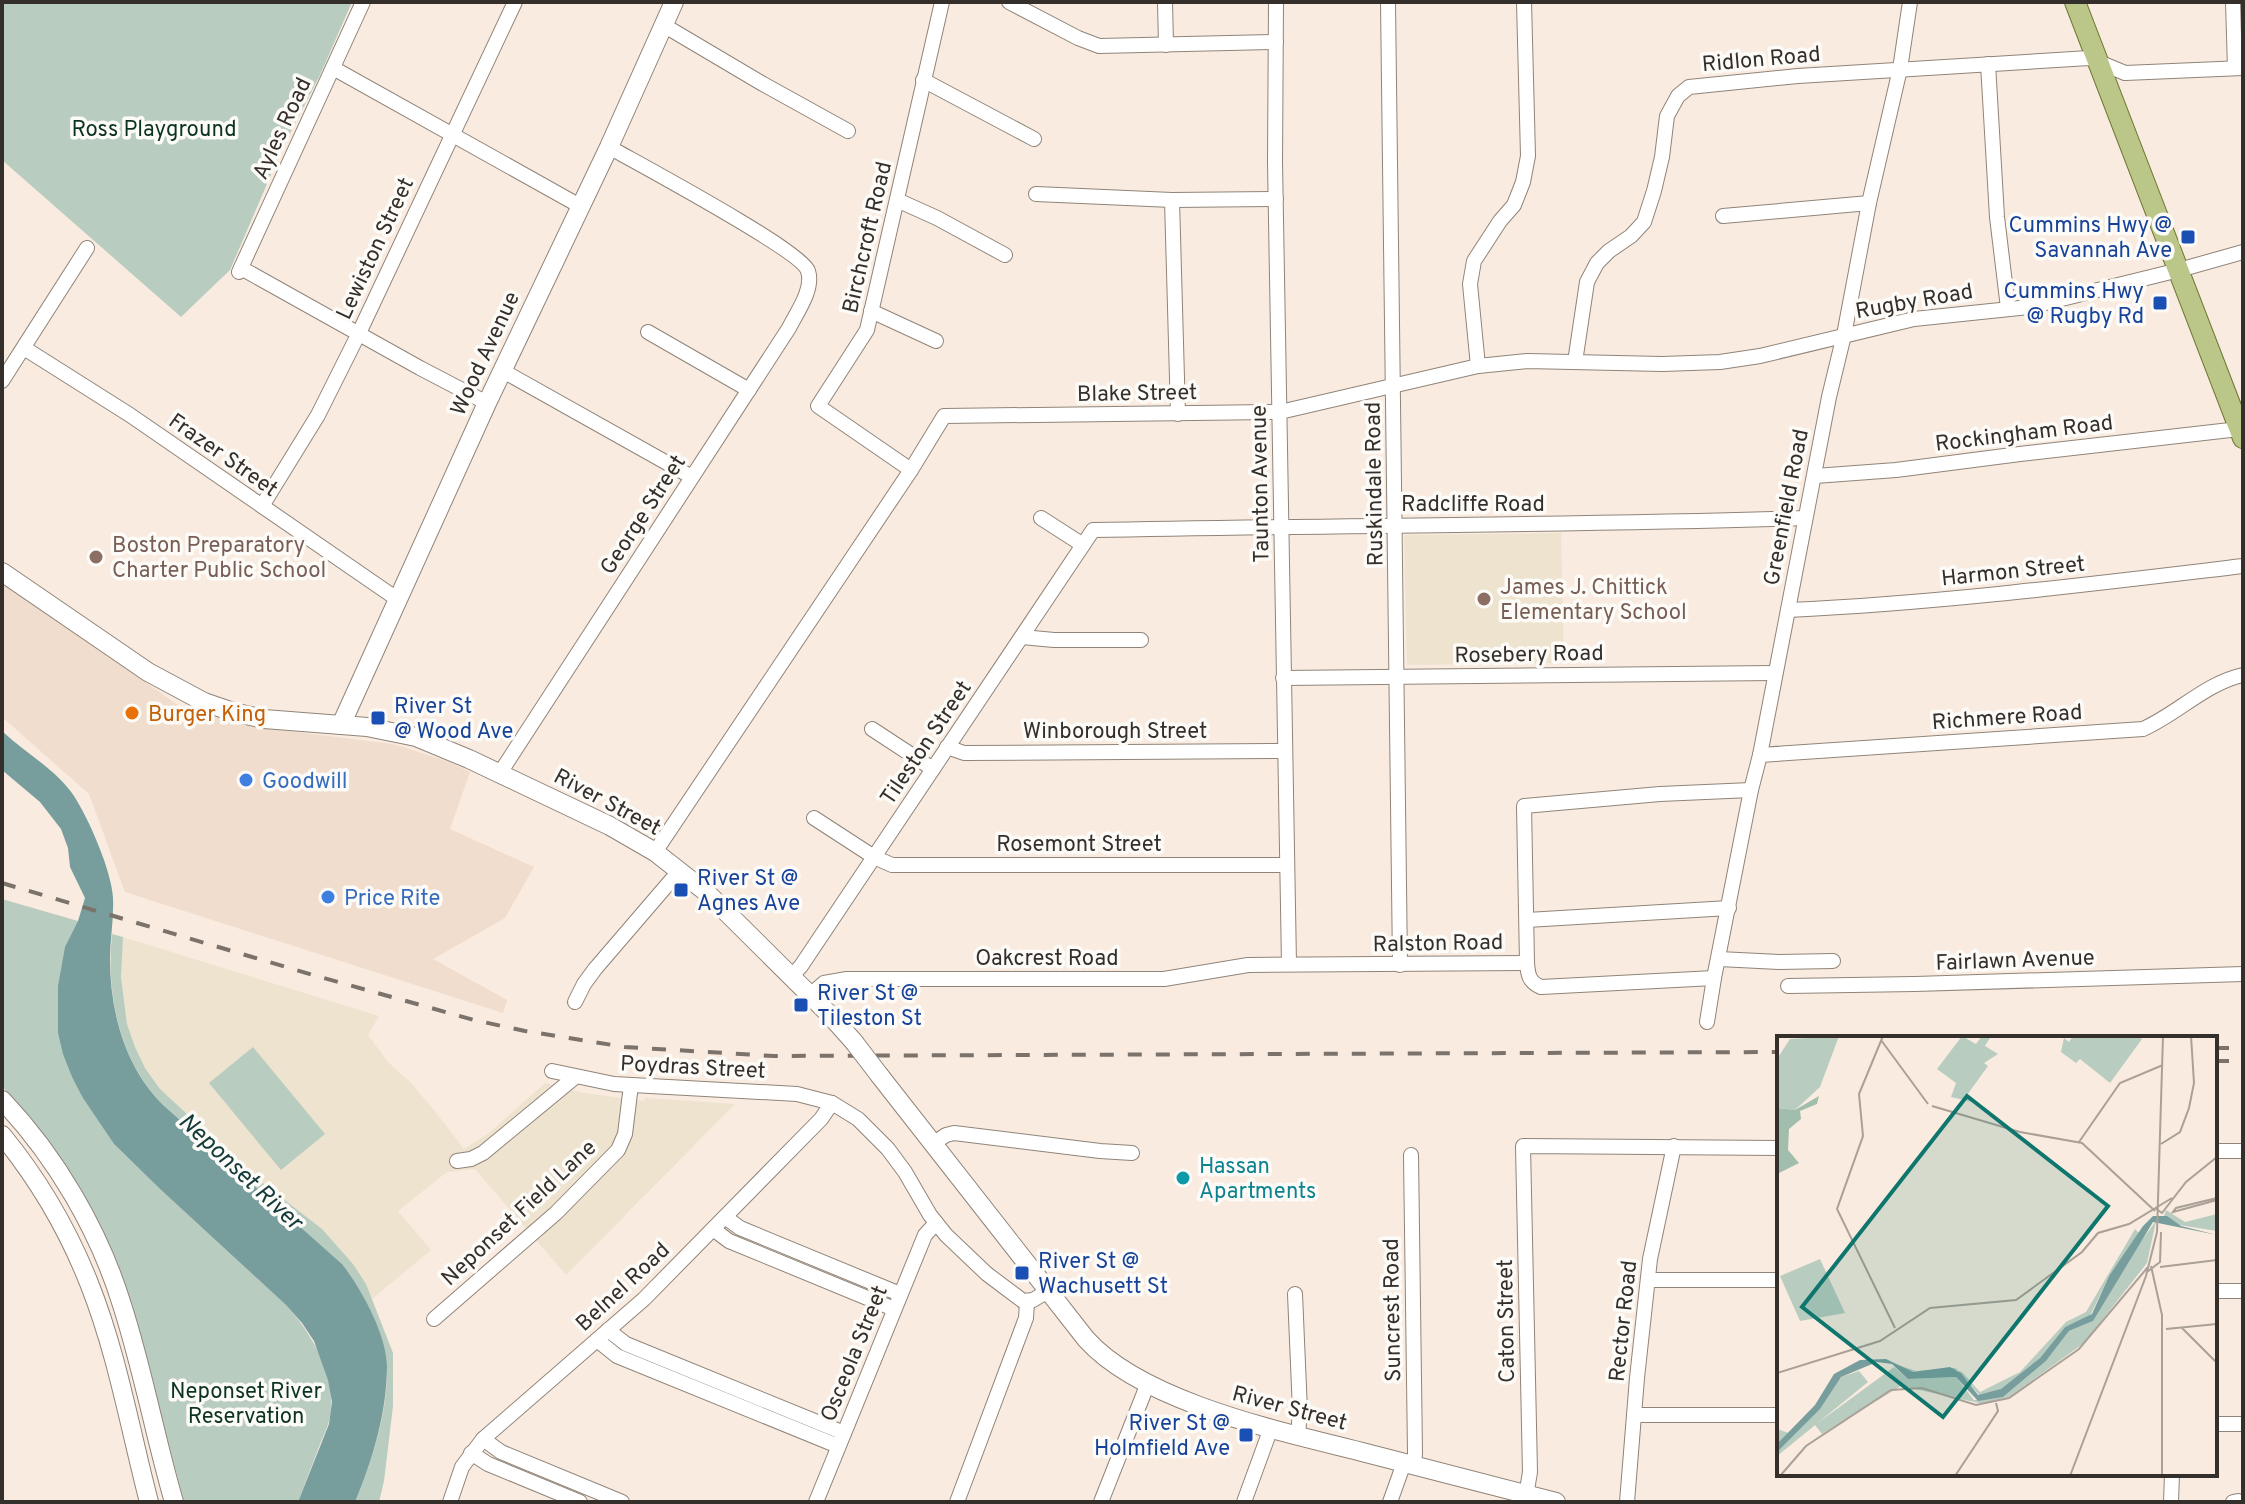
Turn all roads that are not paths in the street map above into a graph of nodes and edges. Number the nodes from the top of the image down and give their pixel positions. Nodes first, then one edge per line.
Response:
1 (363, 2) edge
2 (515, 2) edge
3 (674, 2) edge
4 (942, 2) edge
5 (1009, 2) edge
6 (1165, 2) edge
7 (1276, 2) edge
8 (1388, 2) edge
9 (1524, 2) edge
10 (1910, 2) edge
11 (2075, 2) edge
12 (2233, 2) edge
13 (665, 26) junction
14 (1276, 42) junction
15 (1166, 45) junction
16 (2099, 62) junction
17 (1988, 64) junction
18 (333, 68) junction
19 (2239, 68) edge
20 (1900, 69) junction
21 (923, 80) junction
22 (848, 131) dead end
23 (451, 134) junction
24 (1034, 139) dead end
25 (609, 147) junction
26 (1036, 194) dead end
27 (1276, 199) junction
28 (897, 200) junction
29 (1172, 200) junction
30 (1869, 203) junction
31 (580, 206) junction
32 (1723, 216) dead end
33 (87, 248) dead end
34 (2243, 252) edge
35 (1005, 255) dead end
36 (2179, 270) junction
37 (2008, 308) junction
38 (871, 311) junction
39 (648, 332) dead end
40 (359, 333) junction
41 (1844, 335) junction
42 (936, 341) dead end
43 (24, 348) junction
44 (1575, 362) junction
45 (1478, 366) junction
46 (503, 371) junction
47 (2, 381) edge
48 (1393, 386) junction
49 (749, 390) junction
50 (2236, 401) edge
51 (487, 403) junction
52 (1280, 412) junction
53 (1178, 414) junction
54 (2241, 434) edge
55 (911, 470) junction
56 (1815, 476) junction
57 (692, 477) junction
58 (262, 506) junction
59 (1041, 518) dead end
60 (1805, 518) junction
61 (1395, 525) junction
62 (1282, 526) junction
63 (1093, 530) joint
64 (1083, 545) junction
65 (2243, 566) edge
66 (2, 572) edge
67 (397, 599) junction
68 (1788, 610) junction
69 (1022, 637) junction
70 (1141, 640) dead end
71 (1775, 673) junction
72 (2243, 675) edge
73 (1397, 677) junction
74 (1283, 678) junction
75 (341, 725) junction
76 (872, 729) dead end
77 (947, 747) junction
78 (1285, 751) junction
79 (1760, 755) junction
80 (933, 769) junction
81 (500, 773) junction
82 (1751, 790) junction
83 (814, 818) dead end
84 (655, 852) junction
85 (874, 857) junction
86 (1287, 865) junction
87 (680, 870) junction
88 (1729, 908) junction
89 (1527, 920) junction
90 (1719, 959) junction
91 (1833, 961) dead end
92 (1527, 963) junction
93 (1289, 964) junction
94 (1400, 965) junction
95 (2243, 974) edge
96 (791, 977) junction
97 (1714, 978) junction
98 (1788, 986) dead end
99 (810, 995) junction
100 (575, 1002) dead end
101 (1707, 1022) dead end
102 (564, 1074) junction
103 (631, 1085) junction
104 (2, 1100) edge
105 (832, 1103) junction
106 (2, 1135) edge
107 (934, 1143) junction
108 (1674, 1146) junction
109 (1777, 1148) edge
110 (2217, 1151) edge
111 (2243, 1151) edge
112 (1132, 1153) dead end
113 (1411, 1155) dead end
114 (725, 1217) junction
115 (936, 1223) junction
116 (713, 1229) junction
117 (1648, 1280) junction
118 (1777, 1280) edge
119 (117, 1291) junction
120 (1048, 1291) junction
121 (2217, 1291) edge
122 (2243, 1291) edge
123 (900, 1294) junction
124 (1295, 1294) dead end
125 (95, 1299) junction
126 (1027, 1302) junction
127 (894, 1309) junction
128 (434, 1319) dead end
129 (602, 1335) junction
130 (1148, 1383) junction
131 (1634, 1415) junction
132 (1777, 1415) edge
133 (2217, 1424) edge
134 (2243, 1424) edge
135 (1271, 1428) junction
136 (1298, 1435) junction
137 (483, 1439) junction
138 (841, 1440) junction
139 (471, 1453) junction
140 (1409, 1464) junction
141 (2172, 1476) edge
142 (1526, 1498) edge
143 (149, 1502) edge
144 (174, 1502) edge
145 (450, 1502) edge
146 (580, 1502) edge
147 (622, 1502) edge
148 (816, 1502) edge
149 (957, 1502) edge
150 (1101, 1502) edge
151 (1244, 1502) edge
152 (1390, 1502) edge
153 (1556, 1502) edge
154 (1627, 1502) edge
155 (2171, 1502) edge

1 - 18 street, Ayles Road
2 - 23 street, Lewiston Street
3 - 13 main road, Wood Avenue
4 - 21 street, Birchcroft Road
5 - 15 street
6 - 15 street
7 - 14 street, Taunton Avenue
8 - 48 street, Ruskindale Road
9 - 45 street
10 - 20 street, Greenfield Road
11 - 16 main road
12 - 19 street
13 - 22 street
13 - 25 main road, Wood Avenue
14 - 15 street
14 - 27 street, Taunton Avenue
16 - 17 street, Ridlon Road
16 - 19 street, Ridlon Road
16 - 36 main road
17 - 20 street, Ridlon Road
17 - 37 street
18 - 23 street
18 - 40 street, Ayles Road
20 - 30 street, Greenfield Road
20 - 44 street, Ridlon Road
21 - 24 street
21 - 28 street, Birchcroft Road
23 - 31 street
23 - 40 street, Lewiston Street
25 - 31 main road, Wood Avenue
25 - 49 street, George Street
26 - 29 street
27 - 29 street
27 - 52 street, Taunton Avenue
28 - 35 street
28 - 38 street, Birchcroft Road
29 - 53 street
30 - 32 street
30 - 41 street, Greenfield Road
31 - 46 main road, Wood Avenue
33 - 43 street
34 - 36 street, Rugby Road
36 - 37 street, Rugby Road
36 - 50 main road
37 - 41 street, Rugby Road
38 - 42 street
38 - 55 street, Birchcroft Road
39 - 49 street
40 - 51 street
40 - 58 street, Lewiston Street
41 - 44 street, Blake Street
41 - 56 street, Greenfield Road
43 - 47 street
43 - 58 street, Frazer Street
44 - 45 street, Blake Street
45 - 48 street, Blake Street
46 - 51 main road, Wood Avenue
46 - 57 street
48 - 52 street, Blake Street
48 - 61 street, Ruskindale Road
49 - 57 street, George Street
50 - 54 main road
51 - 67 main road, Wood Avenue
52 - 53 street, Blake Street
52 - 62 street, Taunton Avenue
53 - 55 street, Blake Street
54 - 56 street, Rockingham Road
55 - 84 street, Blake Street
56 - 60 street, Greenfield Road
57 - 81 street, George Street
58 - 67 street, Frazer Street
59 - 64 street
60 - 61 street, Radcliffe Road
60 - 68 street, Greenfield Road
61 - 62 street, Radcliffe Road
61 - 73 street, Ruskindale Road
62 - 63 street, Radcliffe Road
62 - 74 street, Taunton Avenue
63 - 64 street, Tileston Street
64 - 69 street, Tileston Street
65 - 68 street, Harmon Street
66 - 75 main road, River Street
67 - 75 main road, Wood Avenue
68 - 71 street, Greenfield Road
69 - 70 street
69 - 77 street, Tileston Street
71 - 73 street, Rosebery Road
71 - 79 street, Greenfield Road
72 - 79 street, Richmere Road
73 - 74 street, Rosebery Road
73 - 94 street, Ruskindale Road
74 - 78 street, Taunton Avenue
75 - 81 main road, River Street
76 - 80 street
77 - 78 street, Winborough Street
77 - 80 street, Tileston Street
78 - 86 street, Taunton Avenue
79 - 82 street, Greenfield Road
80 - 85 street, Tileston Street
81 - 84 main road, River Street
82 - 88 street, Greenfield Road
82 - 89 street
83 - 85 street, Rosemont Street
84 - 87 main road, River Street
85 - 86 street, Rosemont Street
85 - 96 street, Tileston Street
86 - 93 street, Taunton Avenue
87 - 96 main road, River Street
87 - 100 street
88 - 89 street
88 - 90 street, Greenfield Road
89 - 92 street
90 - 91 street
90 - 97 street, Greenfield Road
92 - 94 street, Ralston Road
92 - 97 street, Ralston Road
93 - 94 street, Ralston Road
93 - 99 street, Oakcrest Road
95 - 98 street, Fairlawn Avenue
96 - 99 main road, River Street
97 - 101 street, Greenfield Road
99 - 107 main road, River Street, bridge
102 - 102 street
102 - 103 street, Poydras Street
103 - 105 street, Poydras Street
103 - 128 street, Neponset Field Lane
104 - 119 main road
105 - 114 street, Belnel Road
105 - 115 street
106 - 125 main road
107 - 112 street
107 - 120 main road, River Street
108 - 109 street
108 - 117 street, Rector Road
108 - 142 street, Caton Street
110 - 111 street
113 - 140 street, Suncrest Road
114 - 116 street, Belnel Road
114 - 123 street
115 - 123 street, Osceola Street
115 - 126 street
116 - 127 street
116 - 129 street, Belnel Road
117 - 118 street
117 - 131 street, Rector Road
119 - 125 main road
119 - 144 main road
120 - 126 street
120 - 130 main road, River Street
121 - 122 street
123 - 127 street, Osceola Street
124 - 136 street
125 - 143 main road
126 - 149 street
127 - 138 street, Osceola Street
129 - 137 street, Belnel Road
129 - 138 street
130 - 135 main road, River Street
130 - 150 street
131 - 132 street
131 - 154 street, Rector Road
133 - 134 street
135 - 136 main road, River Street
135 - 151 street
136 - 140 main road, River Street
137 - 139 street, Belnel Road
137 - 147 street
138 - 148 street, Osceola Street
139 - 145 street, Belnel Road
139 - 146 street
140 - 142 main road, River Street
140 - 152 street, Suncrest Road
141 - 155 street
142 - 153 main road, River Street

